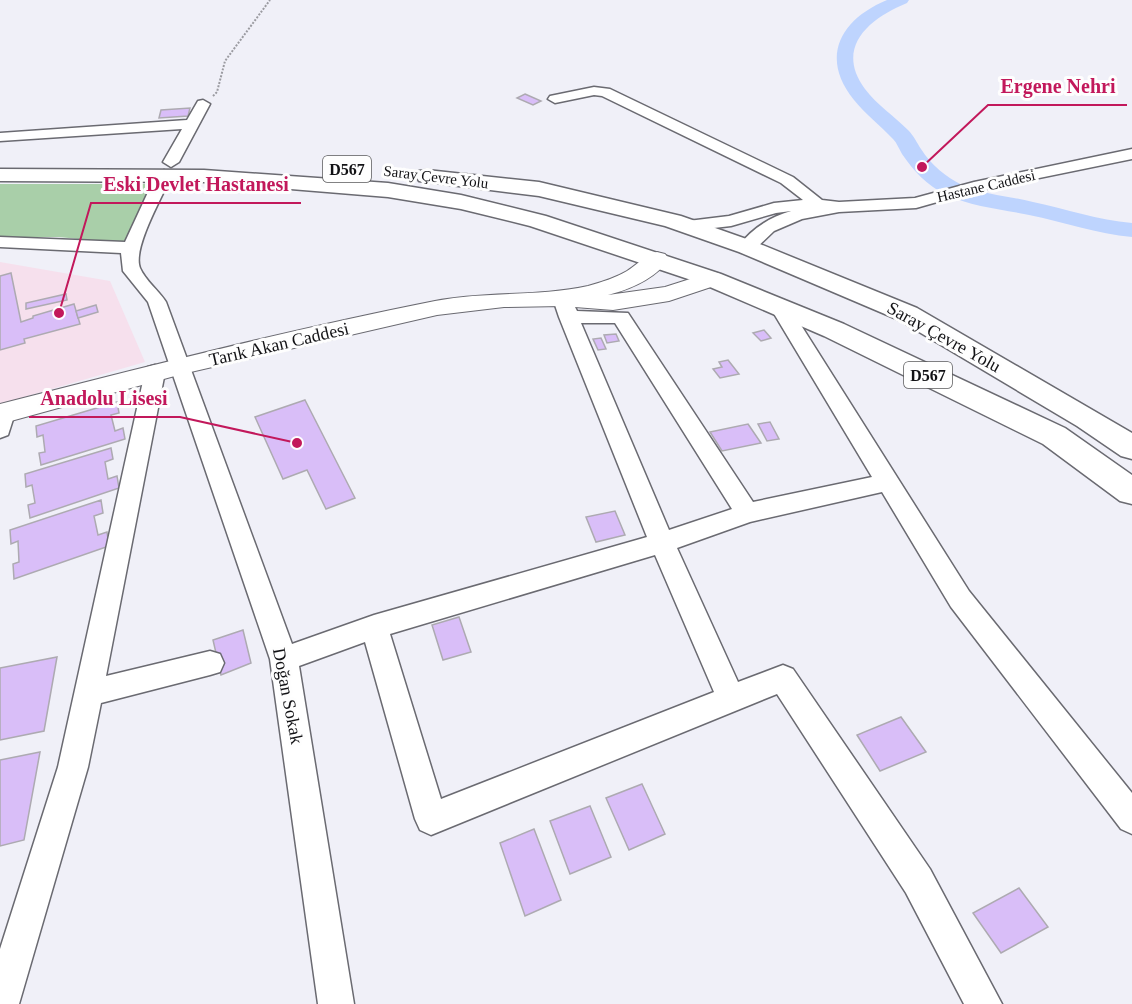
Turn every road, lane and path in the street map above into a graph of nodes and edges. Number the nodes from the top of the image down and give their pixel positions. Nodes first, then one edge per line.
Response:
1 (270, 0) edge
2 (555, 99) dead end
3 (203, 104) joint
4 (192, 124) junction
5 (0, 137) edge
6 (1132, 154) edge
7 (1115, 158) junction
8 (0, 161) edge
9 (1132, 164) edge
10 (167, 169) junction
11 (0, 175) edge
12 (817, 204) junction
13 (839, 207) junction
14 (688, 226) junction
15 (0, 242) edge
16 (747, 247) junction
17 (131, 248) junction
18 (657, 259) junction
19 (712, 279) junction
20 (780, 307) junction
21 (565, 308) junction
22 (168, 369) junction
23 (1, 419) edge
24 (1132, 448) edge
25 (888, 482) junction
26 (1132, 492) edge
27 (747, 513) junction
28 (662, 543) junction
29 (374, 627) junction
30 (284, 659) junction
31 (210, 663) dead end
32 (90, 693) junction
33 (731, 698) junction
34 (1132, 818) edge
35 (1, 1004) edge
36 (336, 1004) edge
37 (984, 1004) edge

1 - 3 path
2 - 12 street
3 - 4 street
4 - 5 street
4 - 10 street
6 - 7 street, Hastane Caddesi
7 - 9 street
7 - 13 street, Hastane Caddesi
8 - 10 highway, Saray Çevre Yolu / D567
10 - 11 highway, Saray Çevre Yolu / D567
10 - 14 highway, Saray Çevre Yolu / D567
10 - 17 street
10 - 18 highway, Saray Çevre Yolu / D567
12 - 13 street
12 - 14 street
13 - 16 street
14 - 16 highway, D567
14 - 18 highway
15 - 17 street
16 - 19 highway
16 - 24 highway, Saray Çevre Yolu / D567
17 - 22 street, Doğan Sokak
18 - 19 highway, D567
18 - 21 main road
19 - 20 highway, D567
19 - 21 main road
20 - 25 street
20 - 26 highway, D567
21 - 22 main road, Tarık Akan Caddesi
21 - 27 street
21 - 28 street
22 - 23 main road, Tarık Akan Caddesi
22 - 30 street, Doğan Sokak
22 - 32 street
25 - 27 street
25 - 34 street
27 - 28 street
28 - 29 street
28 - 33 street
29 - 30 street
29 - 33 street
30 - 36 street, Doğan Sokak
31 - 32 street
32 - 35 street
33 - 37 street

